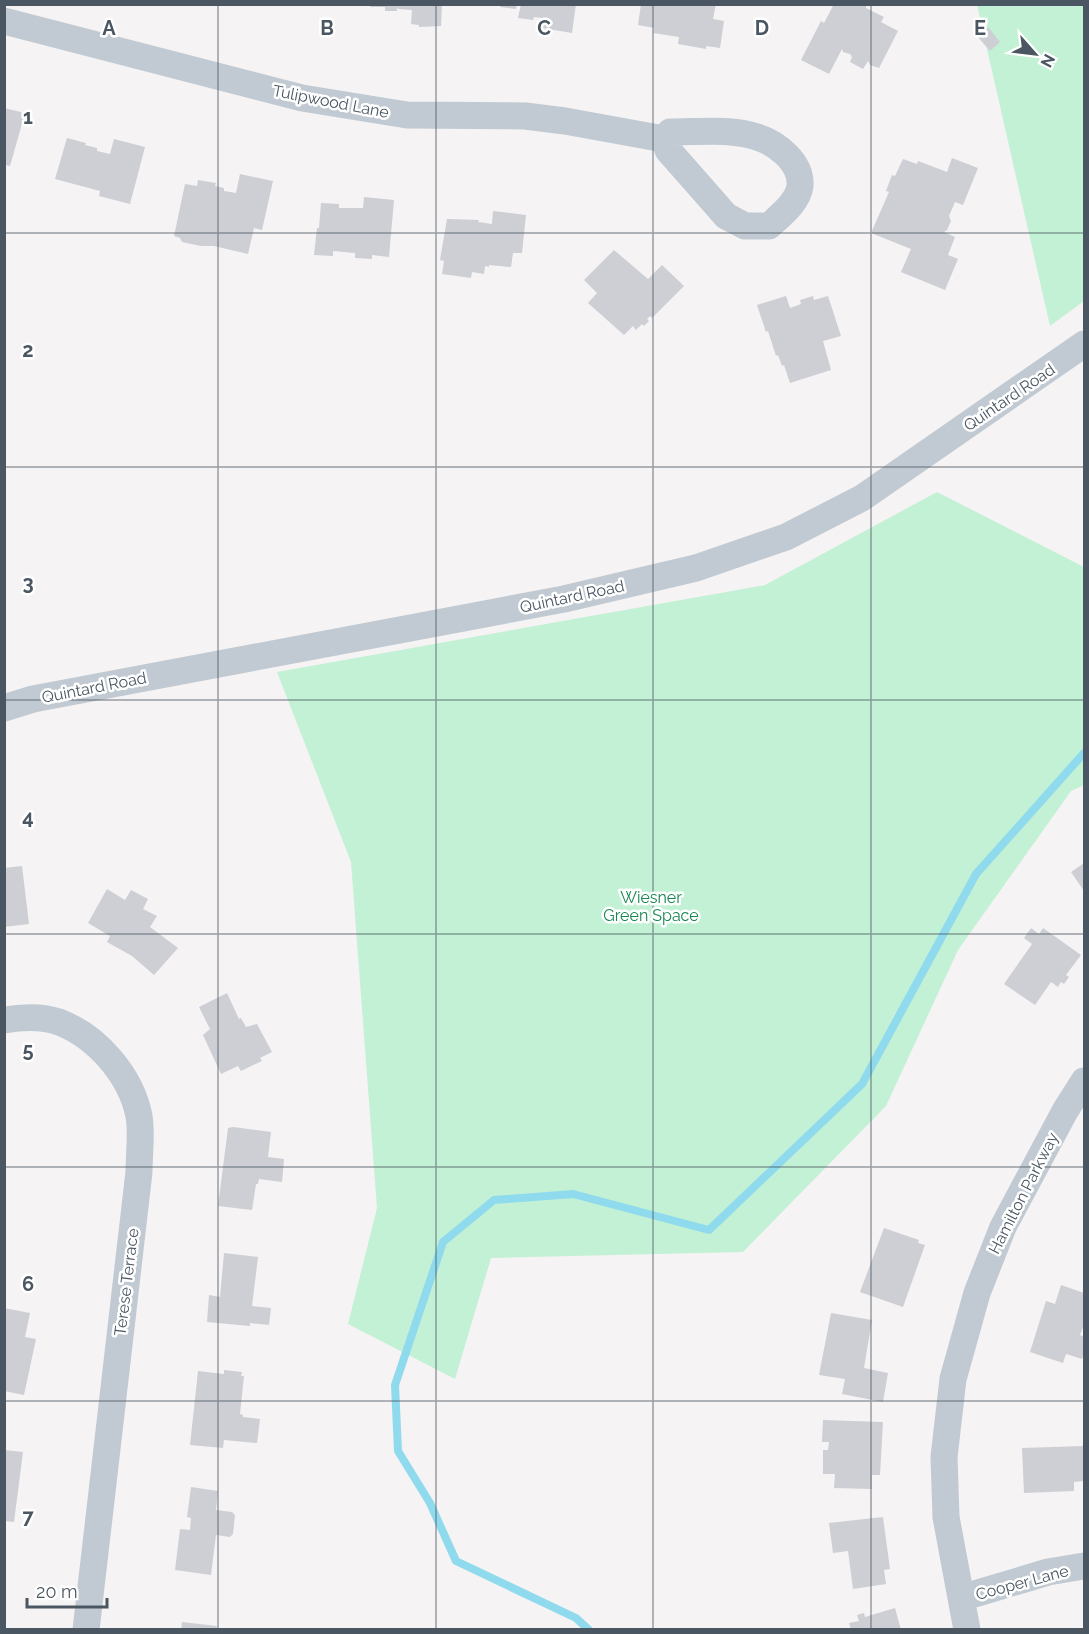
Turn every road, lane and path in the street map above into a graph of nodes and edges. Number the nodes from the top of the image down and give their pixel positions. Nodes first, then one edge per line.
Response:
1 (4, 21) edge
2 (664, 139) junction
3 (1084, 344) edge
4 (4, 708) edge
5 (4, 1020) edge
6 (1084, 1082) edge
7 (1084, 1566) edge
8 (961, 1598) junction
9 (86, 1629) edge
10 (967, 1629) edge

1 - 2 street, Tulipwood Lane
2 - 2 street, Tulipwood Lane
3 - 4 street, Quintard Road
5 - 9 street, Terese Terrace
6 - 8 street, Hamilton Parkway
7 - 8 street, Cooper Lane
8 - 10 street, Hamilton Parkway

